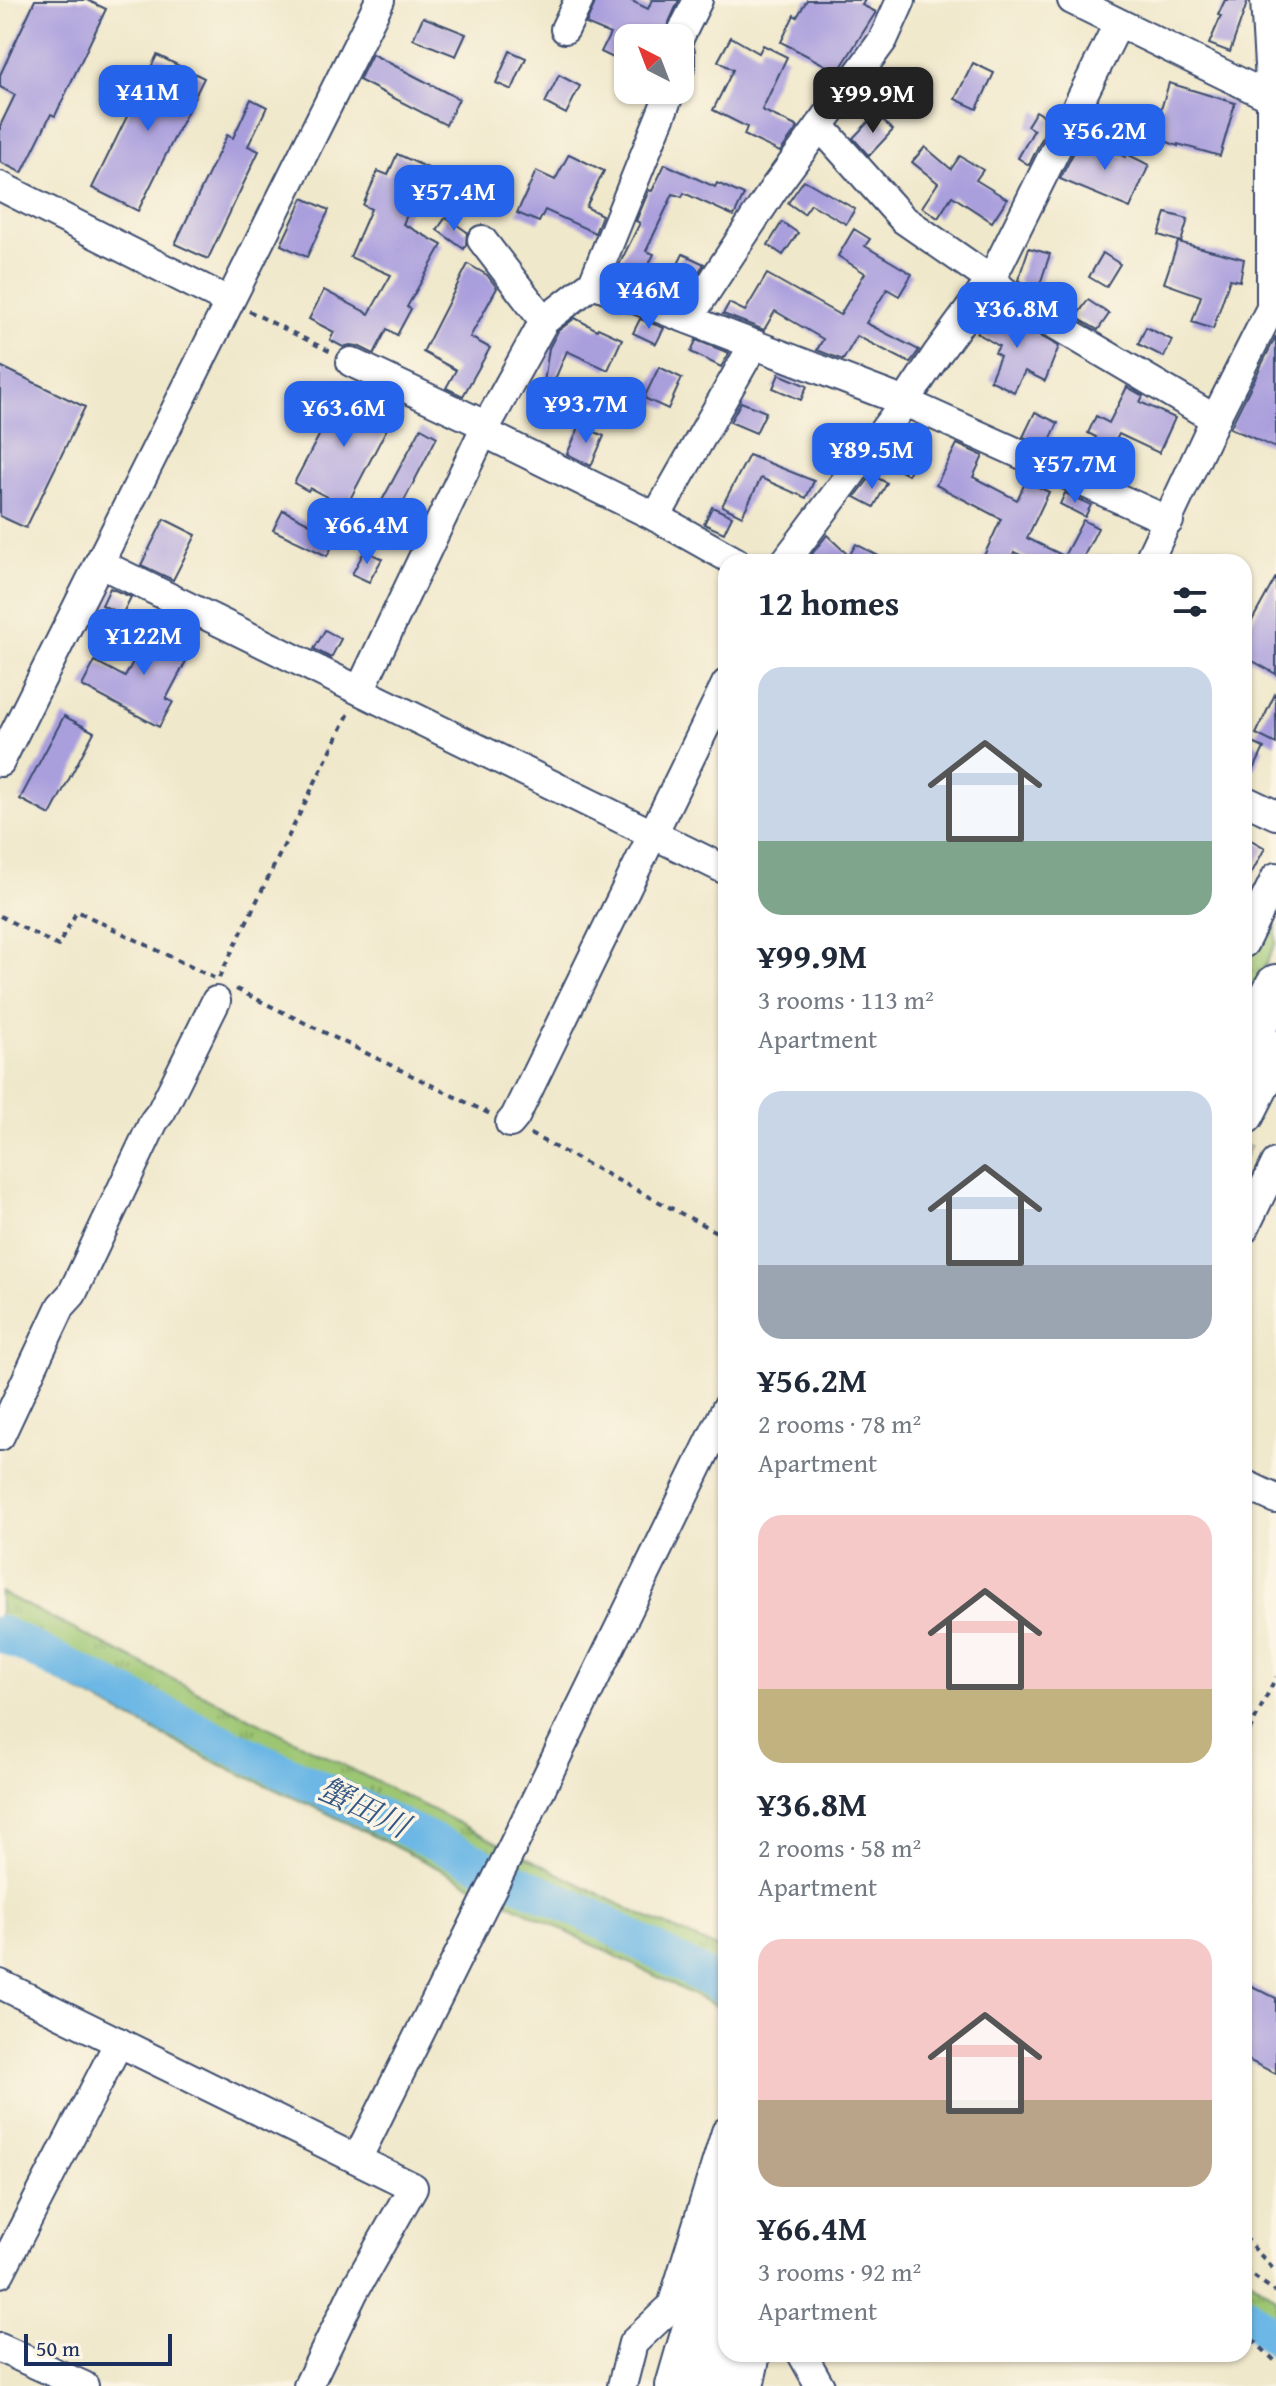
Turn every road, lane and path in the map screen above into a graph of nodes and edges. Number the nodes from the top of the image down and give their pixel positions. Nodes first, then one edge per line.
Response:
1 (380, 0) edge
2 (579, 0) edge
3 (698, 0) edge
4 (901, 0) edge
5 (1072, 0) edge
6 (1265, 0) edge
7 (686, 24) edge
8 (1118, 24) junction
9 (565, 29) dead end
10 (1274, 99) edge
11 (665, 104) edge
12 (820, 126) junction
13 (0, 186) edge
14 (482, 240) dead end
15 (991, 280) junction
16 (593, 283) junction
17 (228, 301) junction
18 (688, 319) junction
19 (544, 321) junction
20 (754, 344) junction
21 (351, 362) joint
22 (905, 402) junction
23 (1215, 419) junction
24 (485, 429) junction
25 (656, 517) junction
26 (1169, 521) junction
27 (722, 554) edge
28 (791, 554) edge
29 (1152, 554) edge
30 (99, 563) junction
31 (360, 690) junction
32 (718, 707) edge
33 (0, 762) edge
34 (1252, 804) edge
35 (1276, 815) edge
36 (653, 834) junction
37 (718, 866) edge
38 (1276, 877) edge
39 (0, 916) edge
40 (1252, 926) edge
41 (1276, 985) edge
42 (224, 994) joint
43 (1252, 1036) edge
44 (1276, 1051) edge
45 (1252, 1098) edge
46 (510, 1123) junction
47 (1266, 1165) edge
48 (1252, 1206) edge
49 (718, 1233) edge
50 (718, 1425) edge
51 (0, 1436) edge
52 (1252, 1488) edge
53 (1276, 1499) edge
54 (1276, 1677) edge
55 (1252, 1726) edge
56 (0, 1984) edge
57 (119, 2042) junction
58 (718, 2158) edge
59 (357, 2159) junction
60 (718, 2241) edge
61 (1252, 2246) edge
62 (1276, 2272) edge
63 (0, 2273) edge
64 (1252, 2275) edge
65 (1276, 2292) edge
66 (1252, 2339) edge
67 (0, 2348) edge
68 (718, 2352) edge
69 (748, 2362) edge
70 (770, 2362) edge
71 (806, 2362) edge
72 (1276, 2362) edge
73 (84, 2386) edge
74 (308, 2386) edge
75 (622, 2386) edge
76 (676, 2386) edge
77 (711, 2386) edge
78 (743, 2386) edge
79 (767, 2386) edge
80 (820, 2386) edge

1 - 17 street
2 - 9 street
3 - 7 street
4 - 12 street
5 - 8 street
6 - 10 street
8 - 10 street
8 - 15 street
10 - 23 street
11 - 16 street
12 - 15 street
12 - 18 street
13 - 17 street
14 - 19 street
15 - 22 street
15 - 23 street
16 - 18 street
16 - 19 street
17 - 21 path
17 - 30 street
18 - 20 street
19 - 24 street
20 - 22 street
20 - 25 street
21 - 24 street
22 - 26 street
22 - 28 street
23 - 26 street
24 - 25 street
24 - 31 street
25 - 27 street
26 - 29 street
30 - 31 street
30 - 33 street
31 - 36 street
31 - 39 path
32 - 36 street
34 - 35 street
36 - 37 street
36 - 46 street
38 - 40 street
41 - 43 highway
42 - 46 path
42 - 51 street
44 - 45 highway
46 - 49 path
47 - 48 street
50 - 59 street
52 - 53 street
54 - 55 path
56 - 57 street
57 - 59 street
57 - 63 street
58 - 75 street
59 - 74 street
60 - 76 highway
61 - 62 path
64 - 65 path
66 - 72 path
67 - 73 street
68 - 77 highway
69 - 78 highway
70 - 79 highway
71 - 80 street

